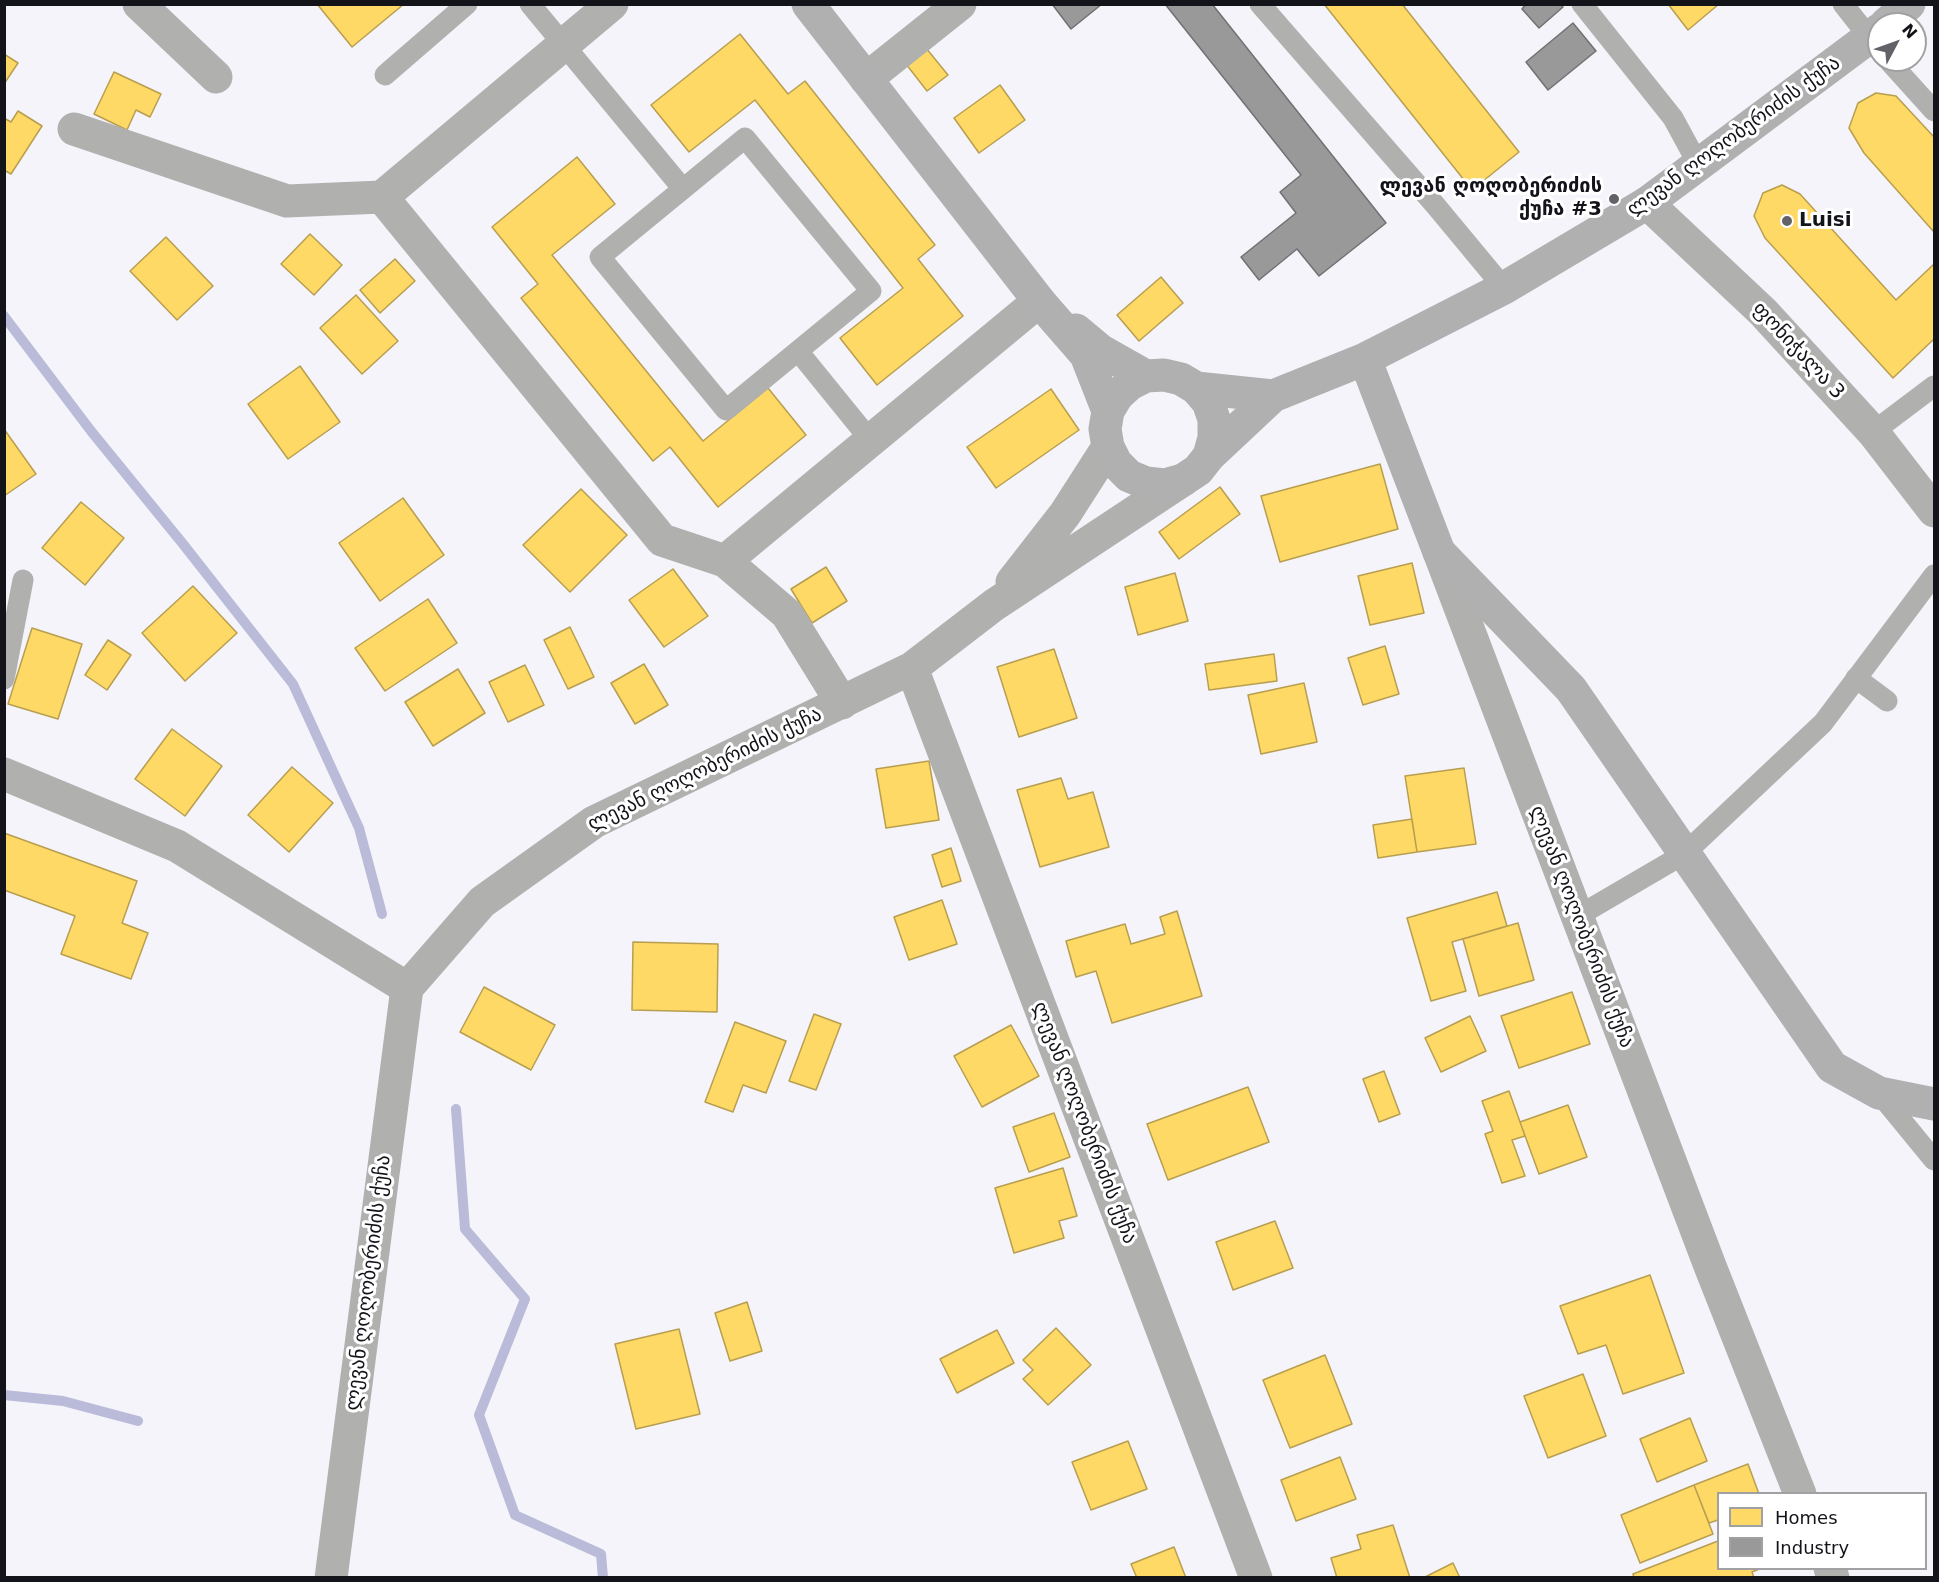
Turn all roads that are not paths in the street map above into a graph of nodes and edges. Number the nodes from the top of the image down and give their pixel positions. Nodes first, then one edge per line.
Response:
1 (140, 4) edge
2 (467, 4) edge
3 (530, 4) edge
4 (612, 4) edge
5 (808, 4) edge
6 (960, 4) edge
7 (1260, 4) edge
8 (1582, 4) edge
9 (1843, 4) edge
10 (1867, 27) edge
11 (564, 45) junction
12 (1867, 49) edge
13 (1905, 72) edge
14 (385, 75) dead end
15 (216, 77) dead end
16 (866, 79) junction
17 (1935, 111) edge
18 (74, 129) dead end
19 (1698, 164) junction
20 (682, 189) junction
21 (382, 196) junction
22 (1647, 203) junction
23 (1504, 288) junction
24 (1039, 301) junction
25 (798, 351) junction
26 (1365, 359) junction
27 (1146, 376) junction
28 (1935, 386) edge
29 (1196, 388) junction
30 (1273, 396) junction
31 (1108, 411) junction
32 (1873, 432) junction
33 (871, 441) junction
34 (1107, 447) junction
35 (1209, 456) junction
36 (1183, 480) junction
37 (1935, 511) edge
38 (1439, 552) junction
39 (725, 561) junction
40 (1935, 575) edge
41 (23, 580) dead end
42 (994, 605) junction
43 (912, 668) junction
44 (1856, 678) junction
45 (4, 680) edge
46 (1887, 701) dead end
47 (842, 703) junction
48 (4, 774) edge
49 (1684, 854) junction
50 (1578, 916) junction
51 (407, 988) junction
52 (1879, 1093) junction
53 (1935, 1104) edge
54 (1935, 1160) edge
55 (1799, 1492) edge
56 (331, 1578) edge
57 (1256, 1578) edge

1 - 15 street
2 - 14 lane
3 - 11 lane
4 - 11 street
5 - 16 street
6 - 16 street
7 - 23 lane
8 - 19 lane
9 - 10 lane
11 - 20 lane
11 - 21 street
12 - 19 street, ლევან ღოღობერიძის ქუჩა
13 - 17 lane
16 - 24 street
18 - 21 street
19 - 22 street, ლევან ღოღობერიძის ქუჩა
20 - 25 lane
20 - 25 lane
21 - 39 street
22 - 23 street, ლევან ღოღობერიძის ქუჩა
22 - 32 street, ფონიჭალა 3
23 - 26 street, ლევან ღოღობერიძის ქუჩა
24 - 27 street
24 - 31 street
24 - 33 street
25 - 33 lane
26 - 30 street, ლევან ღოღობერიძის ქუჩა
26 - 38 street, ლევან ღოღობერიძის ქუჩა
27 - 29 street
27 - 31 street
28 - 32 lane
29 - 30 street, ლევან ღოღობერიძის ქუჩა
29 - 35 street
30 - 35 street
31 - 34 street
32 - 37 street, ფონიჭალა 3
33 - 39 street
34 - 36 street
34 - 42 street, ლევან ღოღობერიძის ქუჩა
35 - 36 street
36 - 42 street, ლევან ღოღობერიძის ქუჩა
38 - 49 street
38 - 50 street, ლევან ღოღობერიძის ქუჩა
39 - 47 street
40 - 44 lane
41 - 45 lane
42 - 43 street, ლევან ღოღობერიძის ქუჩა
43 - 47 street, ლევან ღოღობერიძის ქუჩა
43 - 57 street, ლევან ღოღობერიძის ქუჩა
44 - 46 lane
44 - 49 lane
47 - 51 street, ლევან ღოღობერიძის ქუჩა
48 - 51 street
49 - 50 lane
49 - 52 street
50 - 55 street, ლევან ღოღობერიძის ქუჩა
51 - 56 street, ლევან ღოღობერიძის ქუჩა
52 - 53 street
52 - 54 lane

